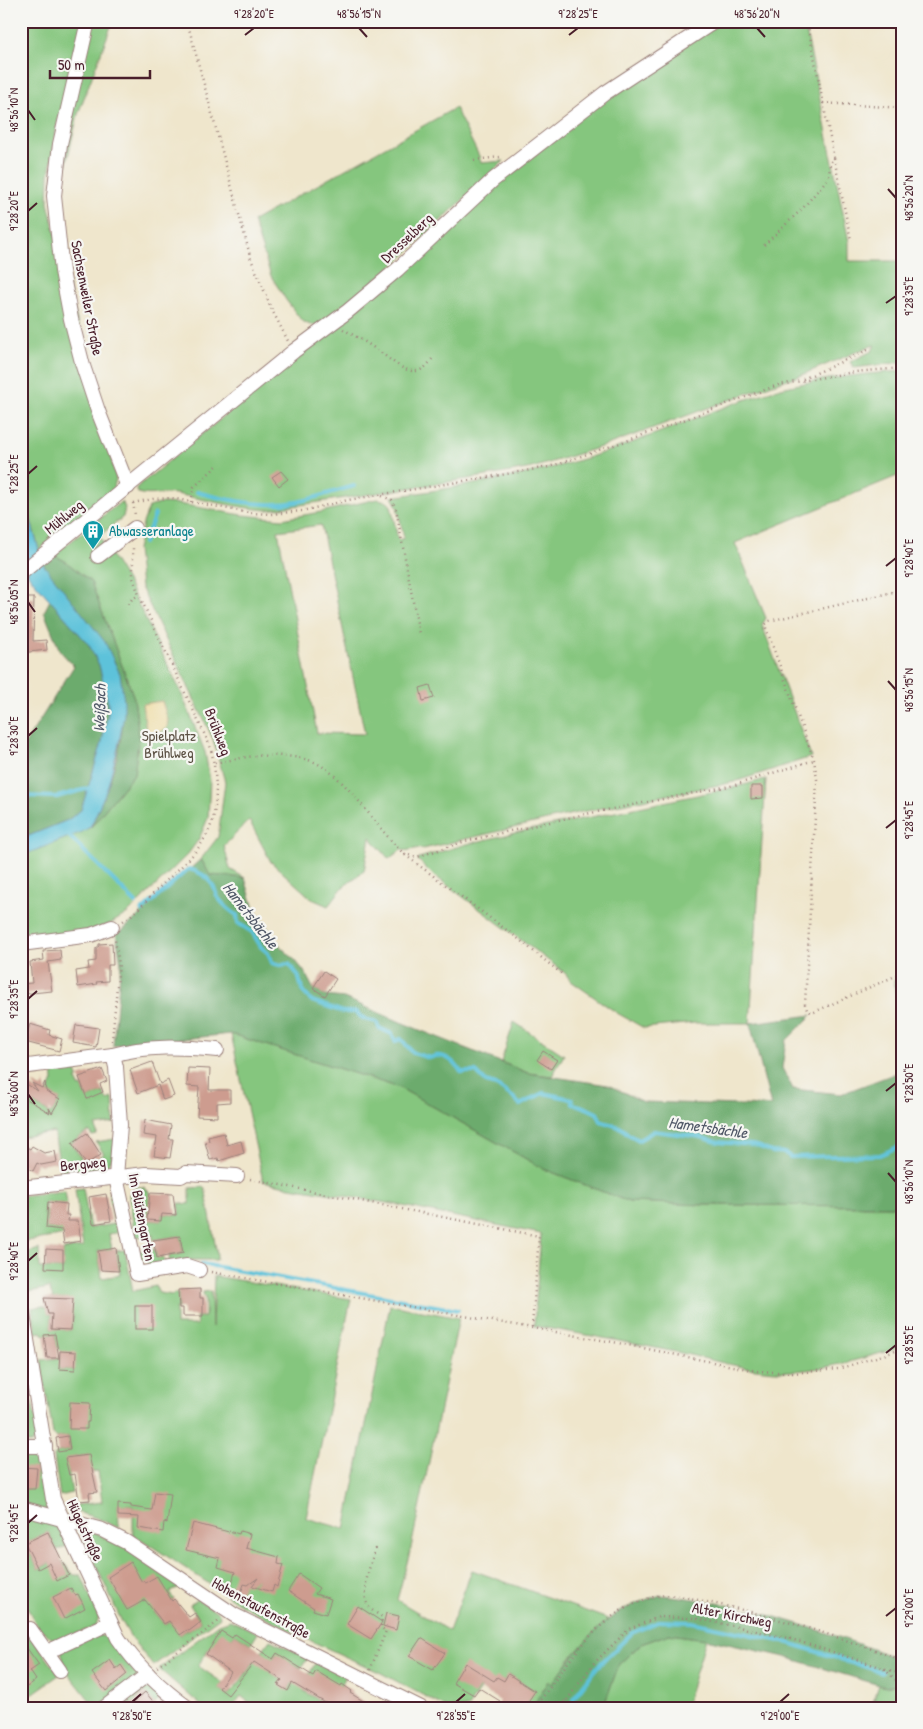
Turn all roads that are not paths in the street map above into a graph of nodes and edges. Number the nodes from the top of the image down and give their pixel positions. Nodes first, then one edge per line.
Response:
1 (88, 21) edge
2 (715, 21) edge
3 (128, 487) junction
4 (135, 528) road end
5 (98, 556) dead end
6 (21, 573) edge
7 (112, 927) road end
8 (21, 944) edge
9 (217, 1050) dead end
10 (113, 1055) junction
11 (21, 1067) edge
12 (237, 1176) road end
13 (116, 1177) junction
14 (21, 1188) edge
15 (193, 1268) road end
16 (21, 1303) edge
17 (21, 1446) edge
18 (45, 1446) junction
19 (21, 1508) edge
20 (63, 1519) junction
21 (110, 1623) junction
22 (30, 1629) dead end
23 (47, 1652) junction
24 (60, 1671) dead end
25 (148, 1674) junction
26 (104, 1708) edge
27 (188, 1708) edge
28 (421, 1708) edge

1 - 3 street, Sachsenweiler Straße
2 - 3 street, Dresselberg
3 - 6 street, Mühlweg
4 - 5 street
7 - 8 street
9 - 10 street
10 - 11 street
10 - 13 street, Im Blütengarten
12 - 13 street, Bergweg
13 - 14 street, Bergweg
13 - 15 street, Im Blütengarten
16 - 18 street, Hügelstraße
17 - 18 street
18 - 20 street, Hügelstraße
19 - 20 street, Hohenstaufenstraße
20 - 21 street, Hügelstraße
20 - 28 street, Hohenstaufenstraße
21 - 23 street
21 - 25 street, Hügelstraße
22 - 23 street
23 - 24 street
25 - 26 street
25 - 27 street, Hügelstraße

